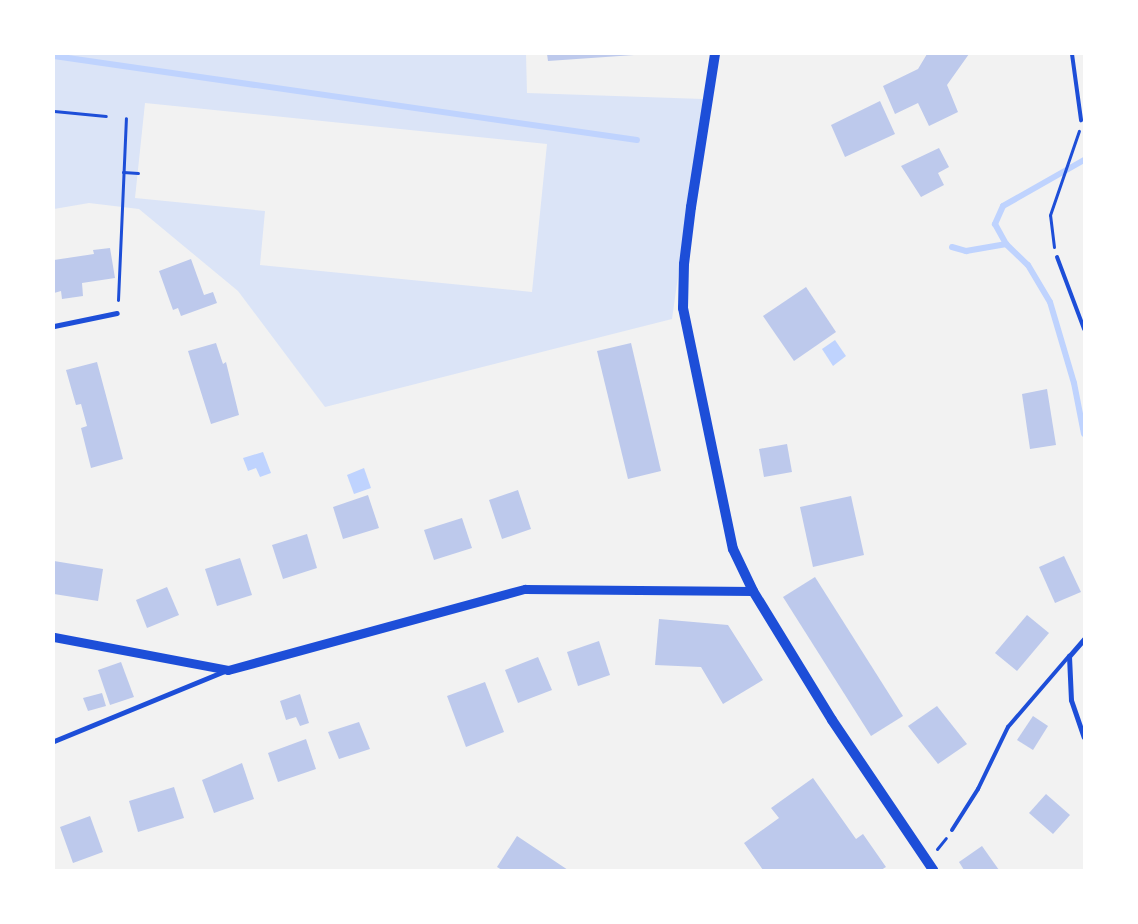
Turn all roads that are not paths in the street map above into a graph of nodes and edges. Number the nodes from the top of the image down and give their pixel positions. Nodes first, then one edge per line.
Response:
1 (715, 54) edge
2 (1072, 54) edge
3 (1080, 120) road end
4 (1056, 257) road end
5 (117, 313) road end
6 (54, 326) edge
7 (1084, 329) edge
8 (753, 591) junction
9 (54, 637) edge
10 (1084, 639) edge
11 (1070, 656) junction
12 (228, 670) junction
13 (1084, 737) edge
14 (54, 741) edge
15 (952, 830) road end
16 (930, 866) edge

1 - 8 main road
2 - 3 lane
4 - 7 lane
5 - 6 street
8 - 12 street
8 - 16 main road
9 - 12 street
10 - 11 street
11 - 13 street
11 - 15 lane
12 - 14 street

